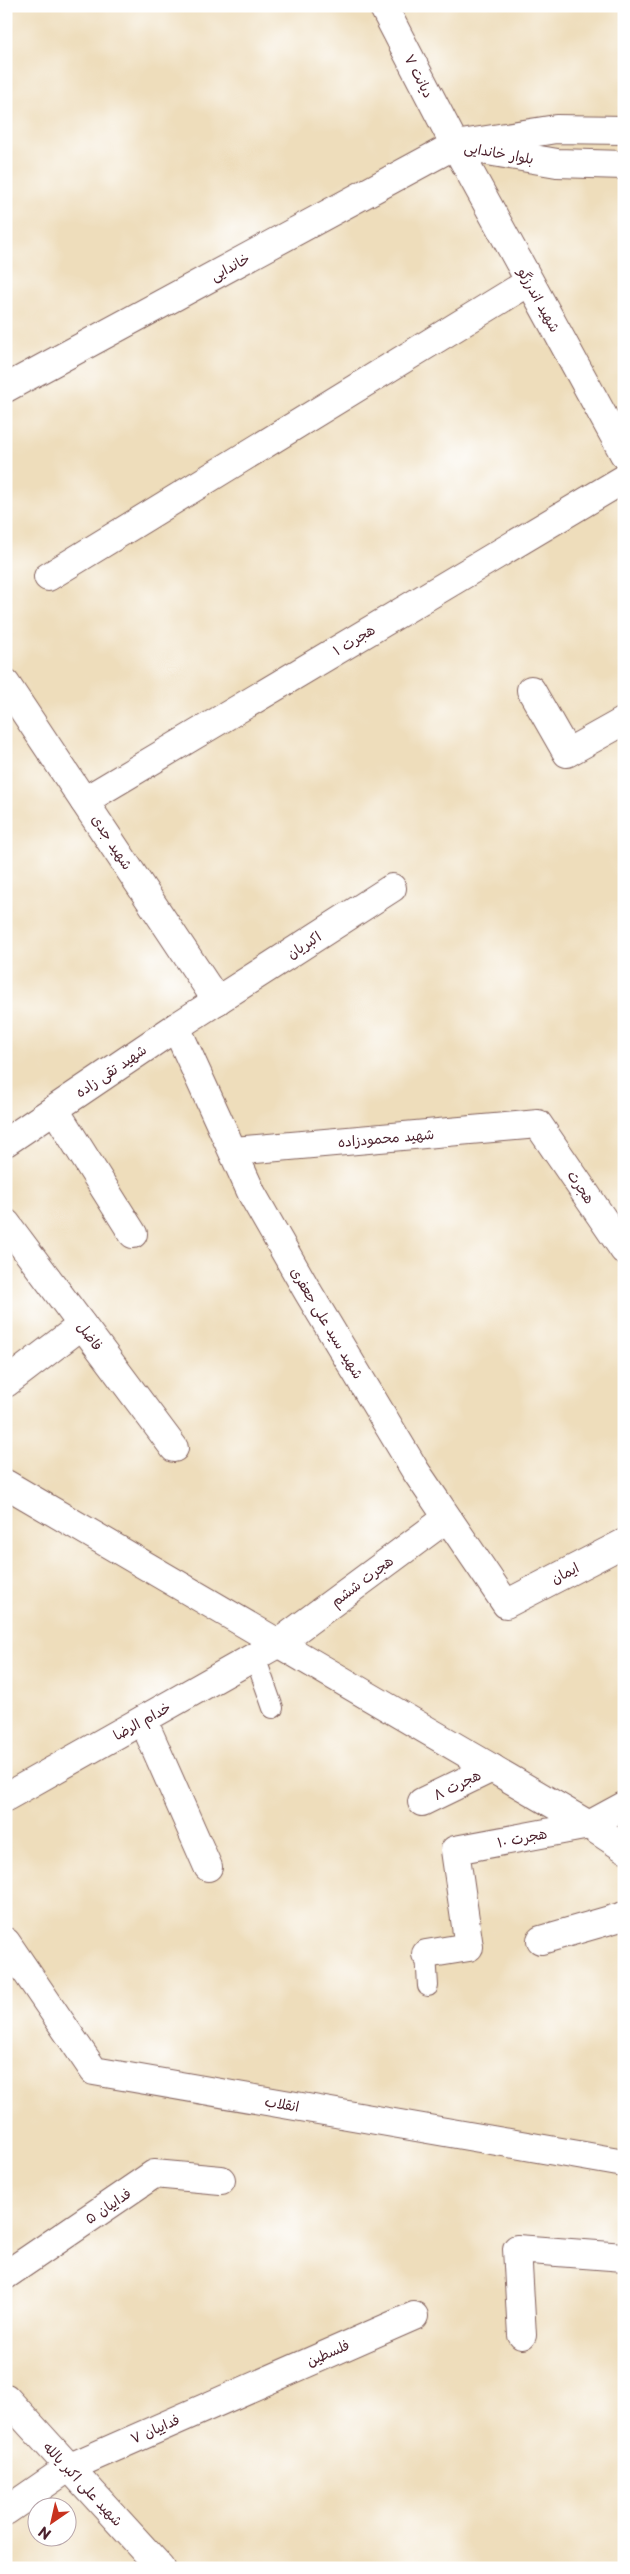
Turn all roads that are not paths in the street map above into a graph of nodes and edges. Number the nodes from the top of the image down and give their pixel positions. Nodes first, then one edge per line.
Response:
1 (383, 6) edge
2 (624, 130) edge
3 (455, 145) junction
4 (624, 165) edge
5 (529, 282) junction
6 (6, 388) edge
7 (624, 454) edge
8 (624, 479) edge
9 (48, 577) dead end
10 (6, 684) edge
11 (531, 690) dead end
12 (624, 721) edge
13 (84, 801) junction
14 (392, 888) dead end
15 (216, 1001) junction
16 (176, 1028) junction
17 (55, 1110) junction
18 (538, 1124) joint
19 (6, 1142) edge
20 (234, 1152) junction
21 (6, 1223) edge
22 (133, 1234) dead end
23 (624, 1250) edge
24 (82, 1325) junction
25 (6, 1382) edge
26 (174, 1448) dead end
27 (6, 1484) edge
28 (447, 1518) junction
29 (624, 1543) edge
30 (506, 1604) joint
31 (266, 1650) junction
32 (273, 1708) dead end
33 (143, 1720) junction
34 (492, 1768) junction
35 (6, 1797) edge
36 (422, 1802) dead end
37 (624, 1806) edge
38 (589, 1825) junction
39 (624, 1848) edge
40 (208, 1866) dead end
41 (624, 1916) edge
42 (541, 1940) dead end
43 (6, 1942) edge
44 (426, 1954) joint
45 (428, 1986) dead end
46 (624, 2163) edge
47 (220, 2180) dead end
48 (624, 2256) edge
49 (6, 2275) edge
50 (414, 2316) dead end
51 (522, 2335) dead end
52 (243, 2390) joint
53 (6, 2398) edge
54 (68, 2468) junction
55 (6, 2511) edge
56 (162, 2568) edge

1 - 3 street, دیانت ۷
2 - 3 street, بلوار خاندایی
3 - 4 street, بلوار خاندایی
3 - 5 street, شهید اندرزگو
3 - 6 street, خاندایی
5 - 7 street, شهید اندرزگو
5 - 9 street
8 - 13 street, هجرت ۱
10 - 13 street, شهید جدی
11 - 12 street
13 - 15 street, شهید جدی
14 - 15 street, اکبریان
15 - 16 street, شهید تقی زاده
16 - 17 street, شهید تقی زاده
16 - 20 street, شهید سید علی جعفری
17 - 19 street, شهید تقی زاده
17 - 22 street
18 - 20 street, شهید محمودزاده
18 - 23 street, هجرت
20 - 28 street, شهید سید علی جعفری
21 - 24 street, فاضل
24 - 25 street
24 - 26 street, فاضل
27 - 31 street
28 - 30 street, شهید سید علی جعفری
28 - 31 street, هجرت ششم
29 - 30 street, ایمان
31 - 32 lane
31 - 33 street, خدام الرضا
31 - 34 street
33 - 35 street, خدام الرضا
33 - 40 street
34 - 36 street, هجرت ۸
34 - 38 street
37 - 38 street, هجرت ۱۰
38 - 39 street
38 - 44 street, هجرت ۱۰
41 - 42 street
43 - 46 street, انقلاب
44 - 45 lane
47 - 49 street, فداییان ۵
48 - 51 street
50 - 52 street, فلسطین
52 - 54 street, فداییان ۷
53 - 54 street, شهید علی اکبر یالله
54 - 55 street, فداییان ۷
54 - 56 street, شهید علی اکبر یالله

